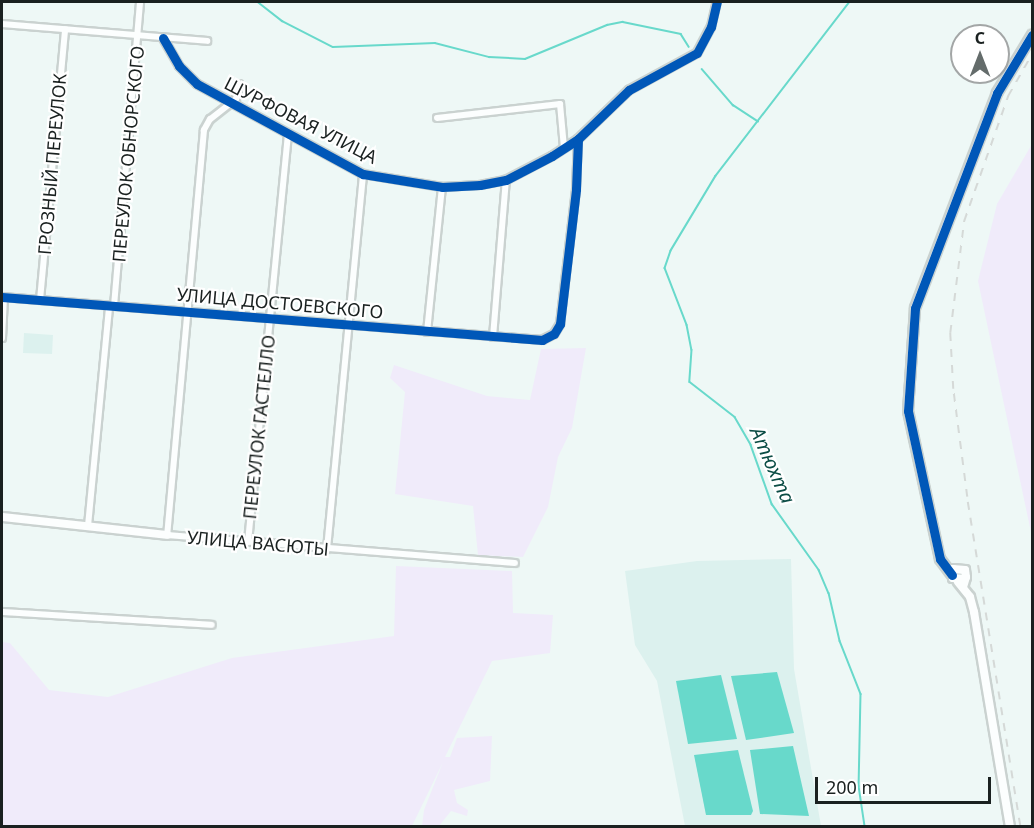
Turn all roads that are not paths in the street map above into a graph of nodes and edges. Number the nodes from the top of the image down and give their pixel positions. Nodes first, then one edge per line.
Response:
1 (140, 2) edge
2 (717, 2) edge
3 (2, 24) edge
4 (65, 29) junction
5 (139, 36) junction
6 (1032, 36) edge
7 (163, 38) junction
8 (207, 41) dead end
9 (240, 84) dead end
10 (230, 105) junction
11 (436, 118) dead end
12 (288, 134) junction
13 (578, 139) junction
14 (564, 148) junction
15 (363, 174) junction
16 (506, 180) junction
17 (442, 187) junction
18 (3, 297) edge
19 (40, 300) junction
20 (112, 306) junction
21 (187, 311) junction
22 (269, 319) junction
23 (349, 325) junction
24 (427, 332) junction
25 (493, 337) junction
26 (2, 338) edge
27 (2, 517) edge
28 (88, 526) junction
29 (167, 535) junction
30 (248, 542) junction
31 (327, 549) junction
32 (515, 563) dead end
33 (950, 571) junction
34 (962, 583) junction
35 (2, 612) edge
36 (212, 625) dead end
37 (1010, 826) edge

1 - 5 street, ПЕРЕУЛОК ОБНОРСКОГО
2 - 13 street, ШУРФОВАЯ УЛИЦА
3 - 4 street
4 - 5 street
4 - 19 street, ГРОЗНЫЙ ПЕРЕУЛОК
5 - 7 street
5 - 20 street, ПЕРЕУЛОК ОБНОРСКОГО
6 - 33 street
7 - 8 street
7 - 10 street, ШУРФОВАЯ УЛИЦА
9 - 10 street
10 - 12 street, ШУРФОВАЯ УЛИЦА
10 - 21 street
11 - 14 street
12 - 15 street, ШУРФОВАЯ УЛИЦА
12 - 22 street, ПЕРЕУЛОК ГАСТЕЛЛО
13 - 14 street, ШУРФОВАЯ УЛИЦА
13 - 25 street, УЛИЦА ДОСТОЕВСКОГО
14 - 16 street, ШУРФОВАЯ УЛИЦА
15 - 17 street, ШУРФОВАЯ УЛИЦА
15 - 23 street
16 - 17 street, ШУРФОВАЯ УЛИЦА
16 - 25 street
17 - 24 street
18 - 19 street, УЛИЦА ДОСТОЕВСКОГО
18 - 26 street
19 - 20 street, УЛИЦА ДОСТОЕВСКОГО
20 - 21 street, УЛИЦА ДОСТОЕВСКОГО
20 - 28 street, ПЕРЕУЛОК ОБНОРСКОГО
21 - 22 street, УЛИЦА ДОСТОЕВСКОГО
21 - 29 street
22 - 23 street, УЛИЦА ДОСТОЕВСКОГО
22 - 30 street, ПЕРЕУЛОК ГАСТЕЛЛО
23 - 24 street, УЛИЦА ДОСТОЕВСКОГО
23 - 31 street
24 - 25 street, УЛИЦА ДОСТОЕВСКОГО
27 - 28 street, УЛИЦА ВАСЮТЫ
28 - 29 street, УЛИЦА ВАСЮТЫ
29 - 30 street, УЛИЦА ВАСЮТЫ
30 - 31 street, УЛИЦА ВАСЮТЫ
31 - 32 street, УЛИЦА ВАСЮТЫ
33 - 34 street
33 - 34 street
34 - 37 street
35 - 36 street

